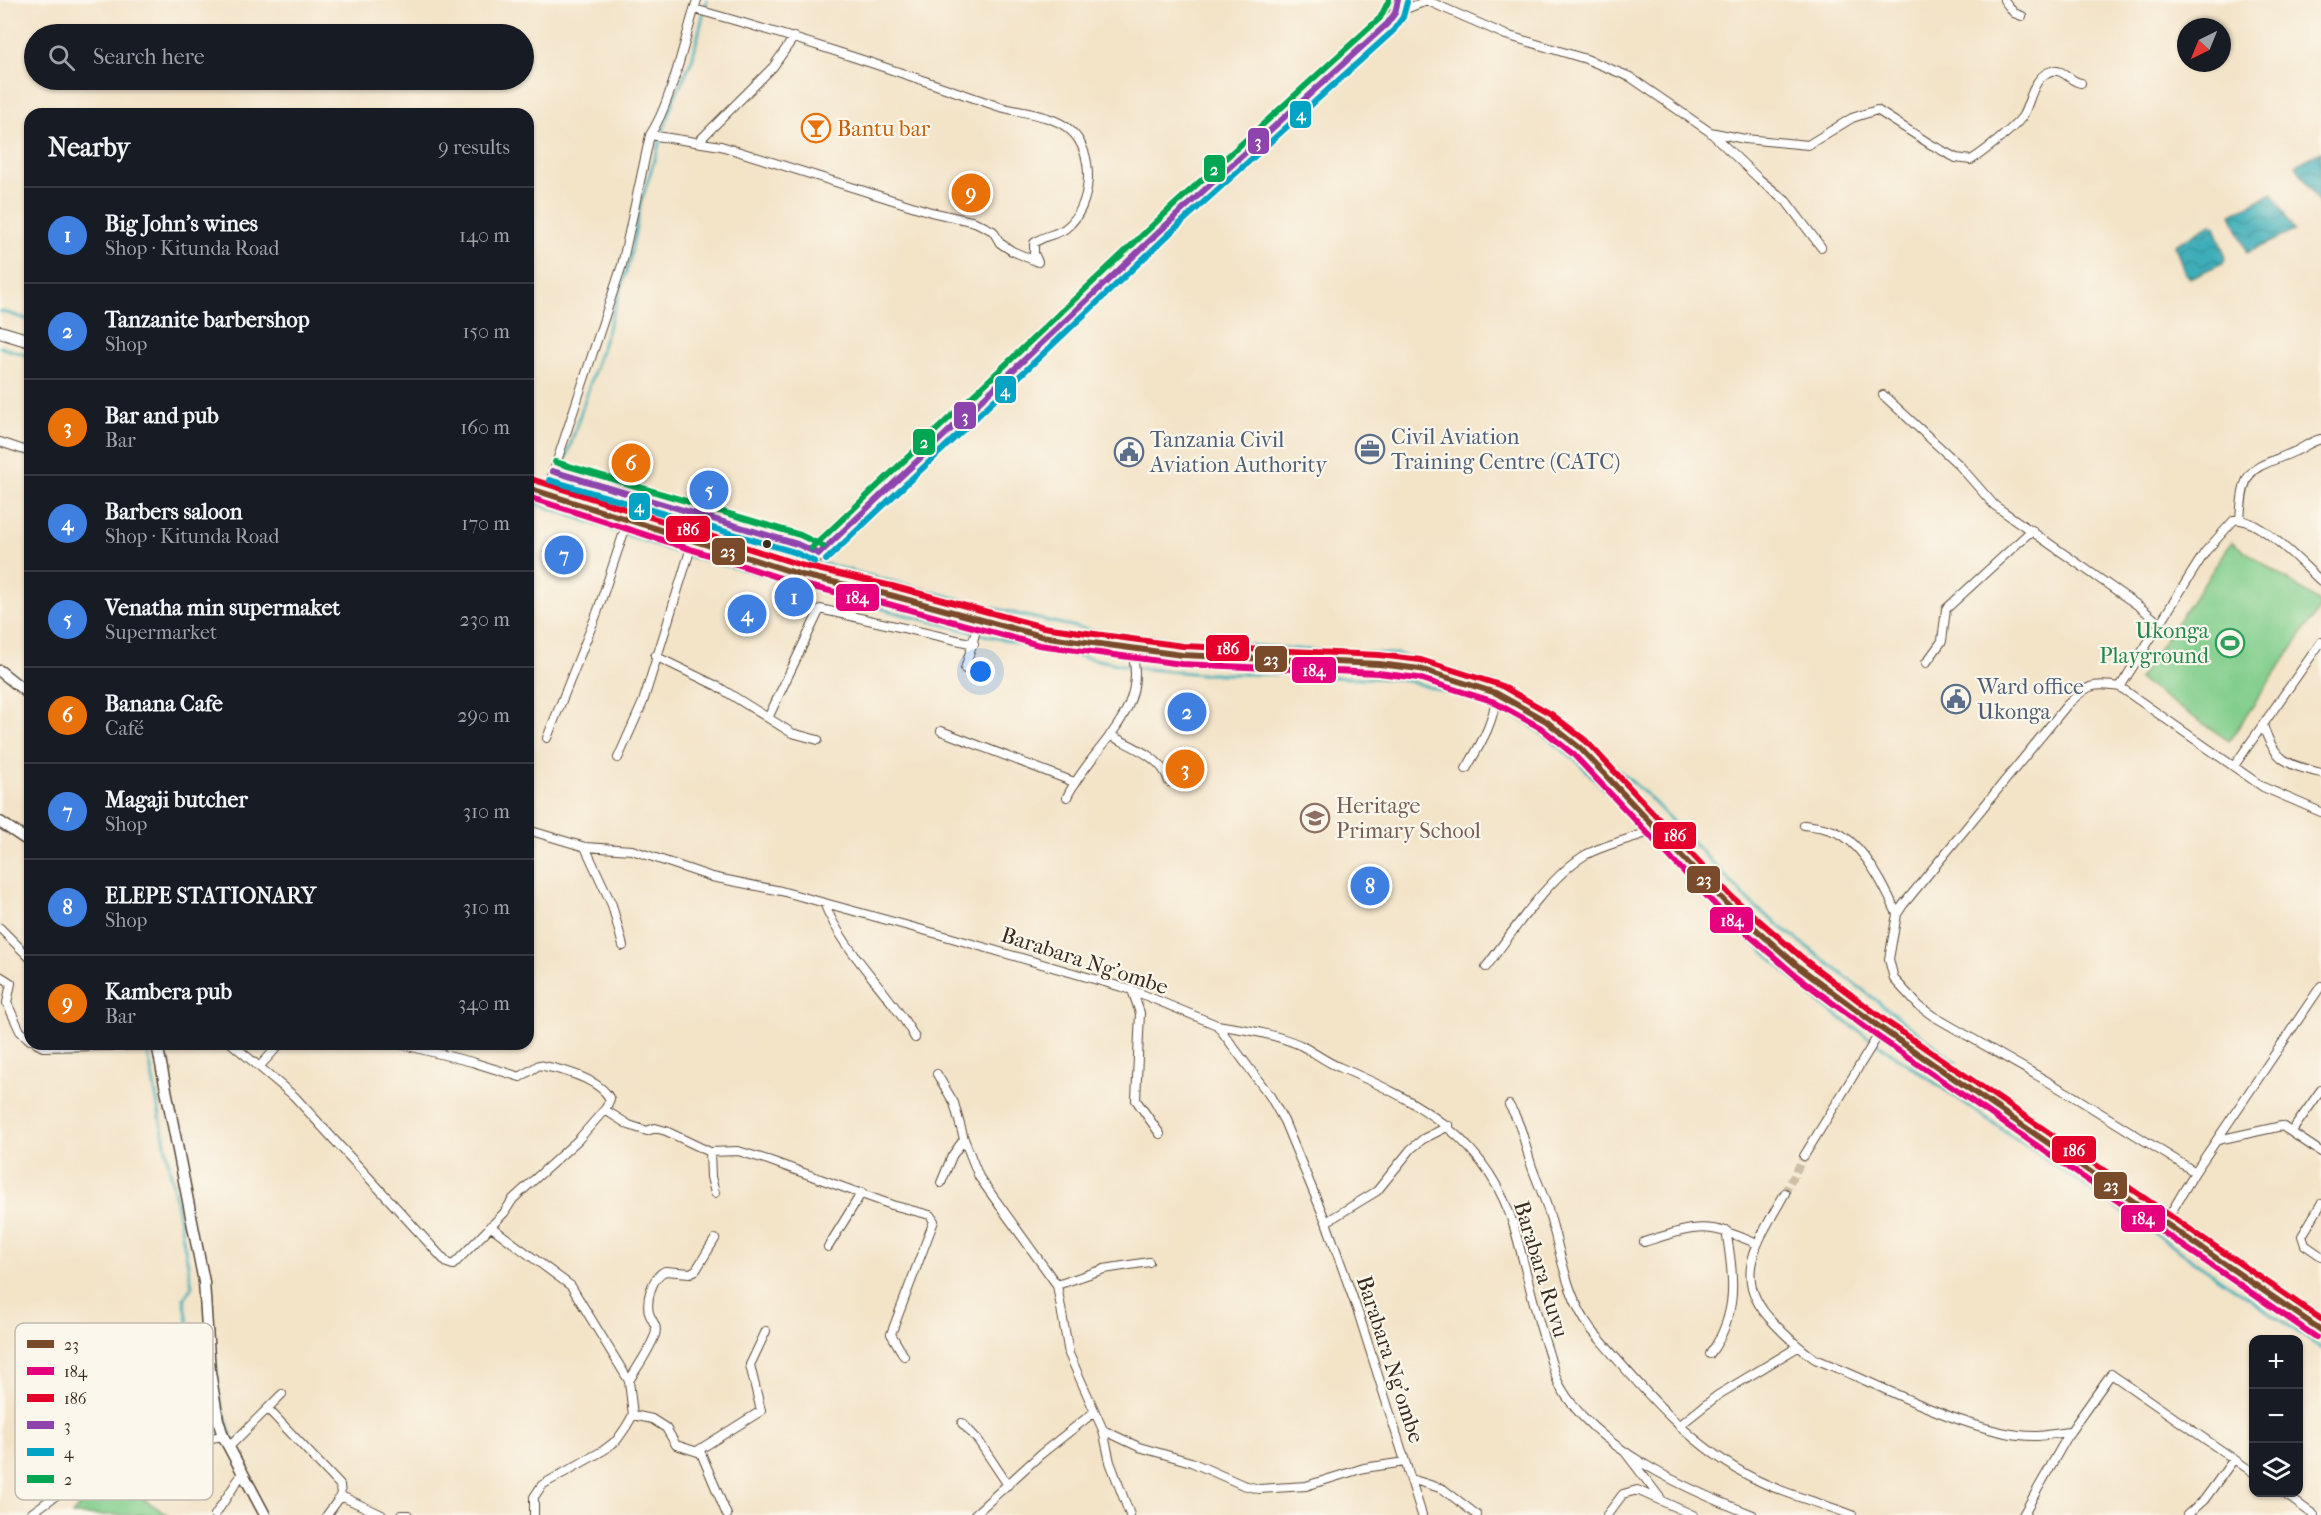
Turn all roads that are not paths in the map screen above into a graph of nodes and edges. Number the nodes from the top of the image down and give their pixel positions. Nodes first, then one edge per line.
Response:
1 (697, 0) edge
2 (1398, 0) edge
3 (2004, 0) edge
4 (1428, 1) edge
5 (694, 9) junction
6 (1395, 13) junction
7 (2022, 16) dead end
8 (794, 37) junction
9 (2081, 83) dead end
10 (1710, 132) junction
11 (650, 135) junction
12 (699, 141) junction
13 (1821, 247) dead end
14 (0, 332) edge
15 (24, 339) edge
16 (1883, 395) dead end
17 (2321, 439) edge
18 (0, 442) edge
19 (24, 450) edge
20 (552, 471) junction
21 (534, 490) edge
22 (546, 494) junction
23 (2240, 519) junction
24 (628, 520) junction
25 (2032, 530) junction
26 (693, 541) junction
27 (819, 554) junction
28 (802, 575) junction
29 (2321, 581) edge
30 (979, 620) junction
31 (2159, 623) junction
32 (2321, 642) edge
33 (974, 644) junction
34 (1131, 649) junction
35 (655, 656) junction
36 (1926, 663) dead end
37 (965, 669) dead end
38 (0, 671) edge
39 (2120, 687) junction
40 (24, 688) edge
41 (1496, 693) junction
42 (768, 718) junction
43 (2263, 725) junction
44 (941, 731) dead end
45 (1110, 735) junction
46 (547, 738) dead end
47 (818, 740) dead end
48 (618, 758) dead end
49 (2234, 766) junction
50 (1466, 769) dead end
51 (2321, 773) edge
52 (1074, 782) junction
53 (1169, 782) dead end
54 (1067, 796) dead end
55 (2321, 812) edge
56 (0, 822) edge
57 (1804, 825) dead end
58 (1657, 829) junction
59 (534, 832) edge
60 (24, 838) edge
61 (585, 847) junction
62 (824, 903) junction
63 (1897, 914) junction
64 (0, 928) edge
65 (623, 946) dead end
66 (24, 952) edge
67 (1486, 967) dead end
68 (0, 976) edge
69 (2321, 986) edge
70 (1132, 990) junction
71 (1216, 1025) junction
72 (1882, 1029) junction
73 (24, 1035) edge
74 (915, 1038) dead end
75 (158, 1050) edge
76 (240, 1050) edge
77 (275, 1050) edge
78 (424, 1050) edge
79 (260, 1066) junction
80 (937, 1074) dead end
81 (2321, 1089) edge
82 (1509, 1106) dead end
83 (605, 1110) junction
84 (1449, 1126) junction
85 (2292, 1131) junction
86 (1160, 1134) dead end
87 (964, 1139) junction
88 (2218, 1140) junction
89 (710, 1152) junction
90 (2321, 1152) edge
91 (1804, 1156) tunnel mouth
92 (2195, 1172) junction
93 (941, 1183) dead end
94 (862, 1192) junction
95 (715, 1193) dead end
96 (1785, 1193) tunnel mouth
97 (2321, 1204) edge
98 (2166, 1221) junction
99 (1326, 1222) junction
100 (490, 1226) junction
101 (1726, 1230) junction
102 (715, 1239) dead end
103 (1644, 1242) dead end
104 (1757, 1244) junction
105 (828, 1247) dead end
106 (2321, 1256) edge
107 (1149, 1262) dead end
108 (1057, 1285) junction
109 (207, 1323) edge
110 (2321, 1330) edge
111 (766, 1331) dead end
112 (1798, 1347) junction
113 (1710, 1354) dead end
114 (904, 1356) dead end
115 (629, 1381) junction
116 (213, 1387) edge
117 (282, 1394) dead end
118 (268, 1409) junction
119 (1093, 1413) junction
120 (633, 1415) junction
121 (962, 1423) dead end
122 (1679, 1426) junction
123 (1102, 1430) junction
124 (2070, 1432) junction
125 (223, 1436) junction
126 (213, 1438) edge
127 (229, 1447) junction
128 (1622, 1449) junction
129 (697, 1451) junction
130 (2234, 1459) junction
131 (1405, 1462) junction
132 (2249, 1470) edge
133 (242, 1474) junction
134 (1411, 1479) junction
135 (1008, 1485) junction
136 (341, 1496) junction
137 (2289, 1497) edge
138 (50, 1500) edge
139 (1662, 1500) junction
140 (2191, 1513) edge
141 (29, 1515) edge
142 (215, 1515) edge
143 (265, 1515) edge
144 (327, 1515) edge
145 (382, 1515) edge
146 (401, 1515) edge
147 (408, 1515) edge
148 (534, 1515) edge
149 (727, 1515) edge
150 (974, 1515) edge
151 (1130, 1515) edge
152 (1422, 1515) edge
153 (1477, 1515) edge
154 (1608, 1515) edge
155 (1693, 1515) edge
156 (1753, 1515) edge
157 (1852, 1515) edge
158 (2023, 1515) edge
159 (2314, 1515) edge

1 - 5 street
2 - 6 street
3 - 7 street
4 - 6 street
4 - 10 street
5 - 8 street
5 - 11 street
6 - 27 street
8 - 12 street
8 - 12 street
9 - 10 street
10 - 13 street
11 - 12 street
11 - 20 street
14 - 15 main road
16 - 25 street
17 - 23 street
18 - 19 street
20 - 22 street
20 - 27 street
21 - 22 main road
22 - 24 main road
23 - 29 street
23 - 31 street
24 - 26 main road
24 - 46 street
25 - 31 street
25 - 36 street
26 - 28 main road
26 - 35 street
27 - 28 street
28 - 30 main road
30 - 33 street
30 - 34 main road
31 - 39 street
32 - 43 street
33 - 37 street
33 - 42 street
34 - 41 main road
34 - 45 street
35 - 42 street
35 - 48 street
38 - 40 street
39 - 49 street
39 - 63 street
41 - 50 street
41 - 58 main road
42 - 47 street
43 - 49 street
43 - 51 street
44 - 52 street
45 - 52 street
45 - 53 street
49 - 55 street
52 - 54 street
56 - 60 street
57 - 63 street
58 - 67 street
58 - 72 main road
59 - 61 street, Barabara Ng'ombe
61 - 62 street, Barabara Ng'ombe
61 - 65 street
62 - 70 street, Barabara Ng'ombe
62 - 74 street
63 - 92 street
64 - 66 street
68 - 73 street
69 - 88 street
70 - 71 street, Barabara Ng'ombe
70 - 86 street
71 - 84 street, Barabara Ruvu
71 - 99 street, Barabara Ng'ombe
72 - 91 street
72 - 98 main road
75 - 109 street
76 - 79 street
77 - 79 street
78 - 83 street
79 - 100 street
80 - 87 street
81 - 85 street
82 - 122 street
83 - 89 street
83 - 100 street
84 - 99 street
84 - 128 street, Barabara Ruvu
85 - 88 street
85 - 90 street
87 - 93 street
87 - 108 street
88 - 92 street
89 - 94 street
89 - 95 street
92 - 98 street
94 - 105 street
94 - 114 street
96 - 104 street
97 - 106 street
98 - 110 main road
99 - 131 street, Barabara Ng'ombe
100 - 115 street
101 - 103 street
101 - 104 street
101 - 113 street
102 - 115 street
104 - 112 street
107 - 108 street
108 - 119 street
111 - 129 street
112 - 122 street
112 - 124 street
115 - 120 street
116 - 125 street
117 - 118 street
118 - 127 street
118 - 136 street
119 - 123 street
119 - 135 street
120 - 129 street
120 - 148 street
121 - 135 street
122 - 157 street
123 - 131 street
123 - 151 street
124 - 130 street
124 - 158 street
125 - 126 street
125 - 127 street
127 - 133 street
128 - 139 street
128 - 156 street, Barabara Ruvu
129 - 149 street
130 - 132 street
130 - 140 street
131 - 134 street, Barabara Ng'ombe
133 - 142 street
133 - 143 street
134 - 152 street, Barabara Ng'ombe
134 - 153 street
135 - 150 street
136 - 144 street
136 - 145 street
137 - 159 street
138 - 141 street
139 - 154 street
139 - 155 street
146 - 147 street

